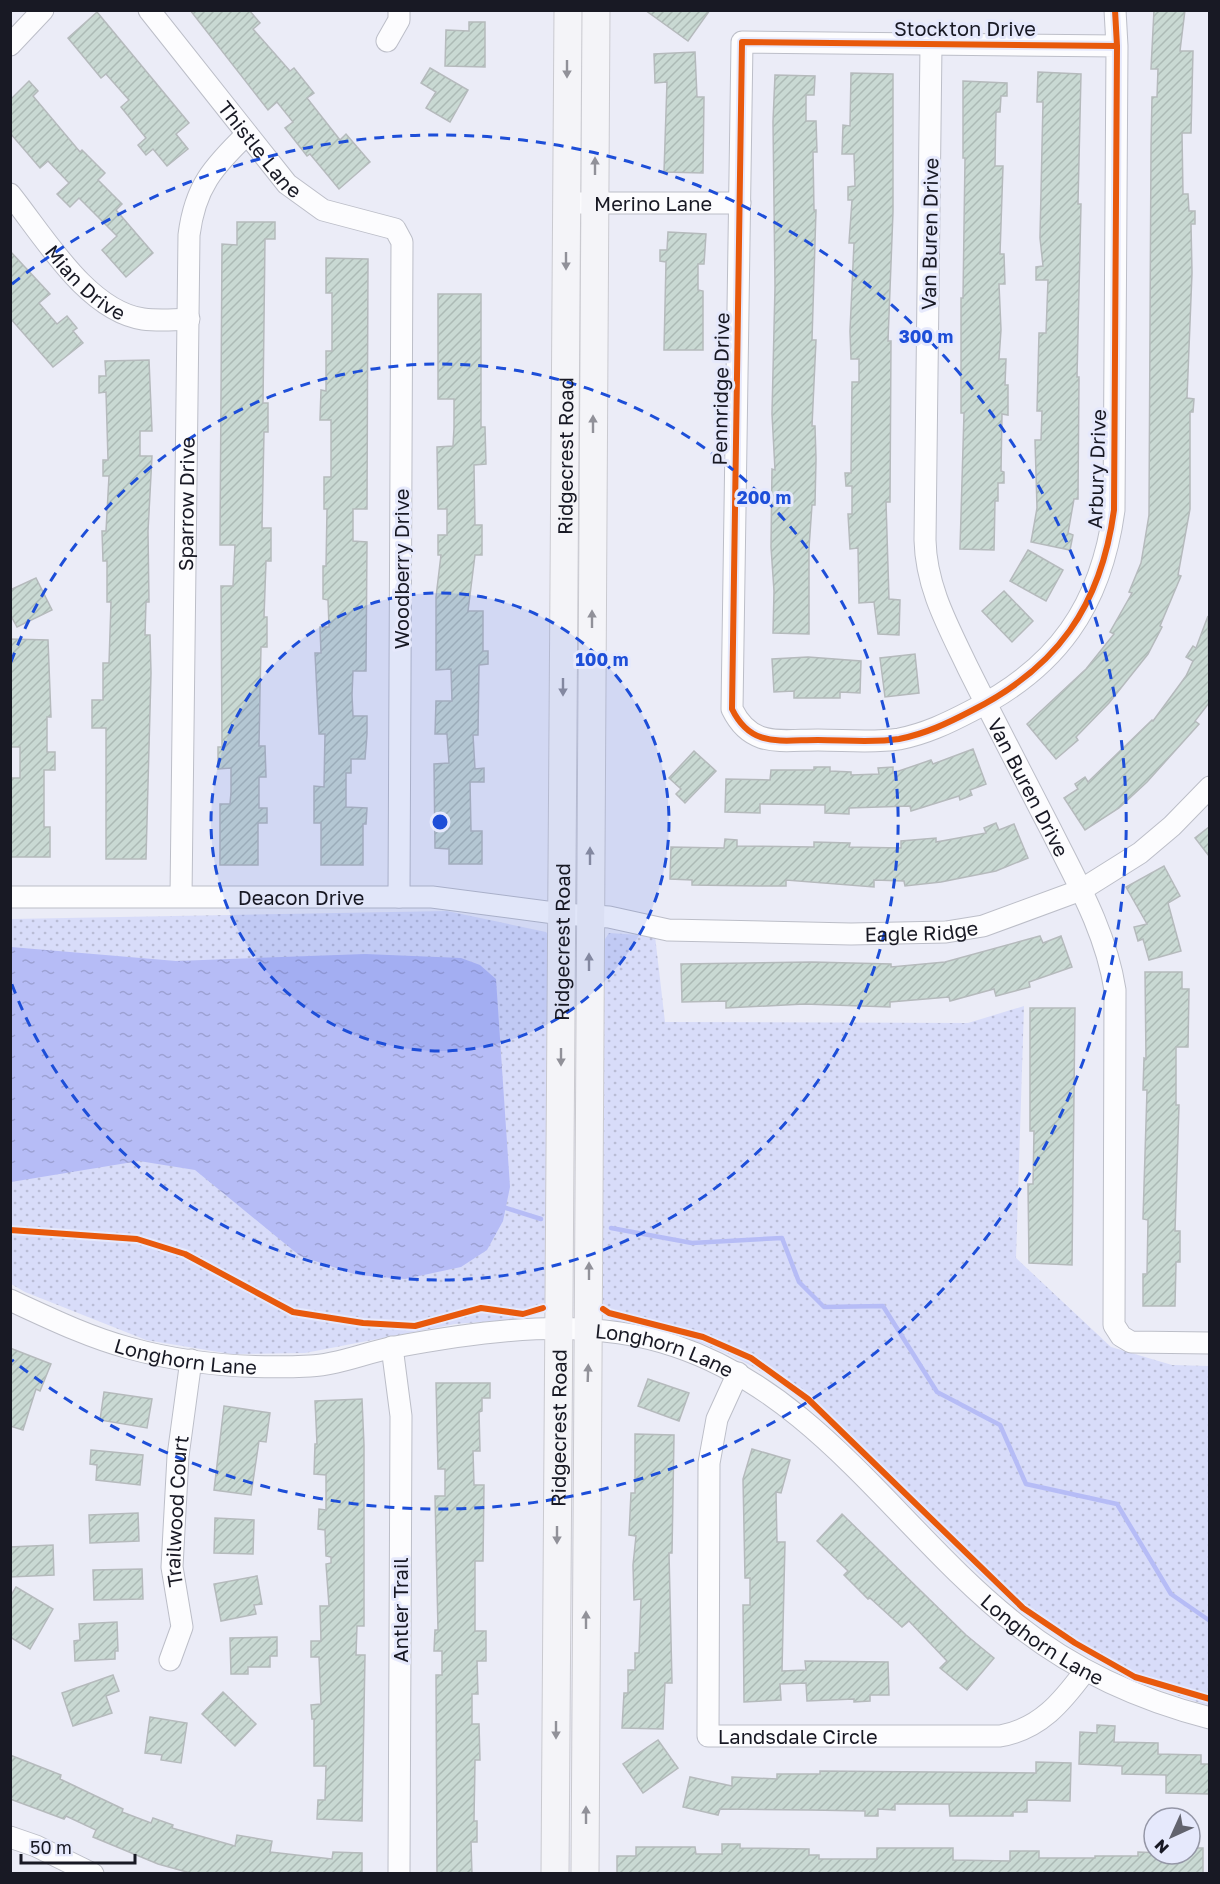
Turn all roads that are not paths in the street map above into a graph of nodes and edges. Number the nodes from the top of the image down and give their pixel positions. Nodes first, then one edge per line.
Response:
1 (43, 10) edge
2 (149, 10) edge
3 (399, 10) edge
4 (568, 10) edge
5 (596, 10) edge
6 (1115, 10) edge
7 (387, 41) dead end
8 (742, 42) joint
9 (10, 45) edge
10 (931, 45) junction
11 (1117, 46) junction
12 (247, 134) junction
13 (10, 194) edge
14 (566, 203) junction
15 (595, 203) junction
16 (740, 203) junction
17 (402, 242) joint
18 (189, 319) junction
19 (986, 704) junction
20 (747, 732) joint
21 (1209, 787) edge
22 (1081, 890) junction
23 (181, 896) junction
24 (10, 897) edge
25 (399, 897) junction
26 (562, 914) junction
27 (590, 915) junction
28 (10, 1300) edge
29 (561, 1329) junction
30 (589, 1330) junction
31 (1208, 1343) edge
32 (392, 1347) junction
33 (191, 1360) junction
34 (738, 1373) junction
35 (170, 1660) dead end
36 (1085, 1671) junction
37 (1209, 1718) edge
38 (10, 1837) edge
39 (93, 1874) edge
40 (399, 1874) edge
41 (555, 1874) edge
42 (585, 1874) edge

1 - 9 street
2 - 12 street, Thistle Lane
3 - 7 street
4 -> 14 main road, Ridgecrest Road
15 -> 5 main road, Ridgecrest Road
6 - 11 street, Arbury Drive
8 - 10 street, Stockton Drive
8 - 16 street, Pennridge Drive
10 - 11 street, Stockton Drive
10 - 19 street, Van Buren Drive
11 - 19 street, Arbury Drive
12 - 17 street, Thistle Lane
12 - 18 street, Sparrow Drive
13 - 18 street, Mian Drive
14 - 15 street, Merino Lane
14 -> 26 main road, Ridgecrest Road
15 - 16 street, Merino Lane
27 -> 15 main road, Ridgecrest Road
16 - 20 street, Pennridge Drive
17 - 25 street, Woodberry Drive
18 - 23 street, Sparrow Drive
19 - 20 street, Arbury Drive
19 - 22 street, Van Buren Drive
21 - 22 street, Eagle Ridge
22 - 27 street, Eagle Ridge
22 - 31 street, Van Buren Drive
23 - 24 street, Deacon Drive
23 - 25 street, Deacon Drive
25 - 26 street, Deacon Drive
26 - 27 street, Deacon Drive
26 -> 29 main road, Ridgecrest Road
30 -> 27 main road, Ridgecrest Road
28 - 33 street, Longhorn Lane
29 - 30 street, Longhorn Lane
29 - 32 street, Longhorn Lane
29 -> 41 main road, Ridgecrest Road
30 - 34 street, Longhorn Lane
42 -> 30 main road, Ridgecrest Road
32 - 33 street, Longhorn Lane
32 - 40 street, Antler Trail
33 - 35 street, Trailwood Court
34 - 36 street, Longhorn Lane
34 - 36 street, Landsdale Circle
36 - 37 street, Longhorn Lane
38 - 39 street

